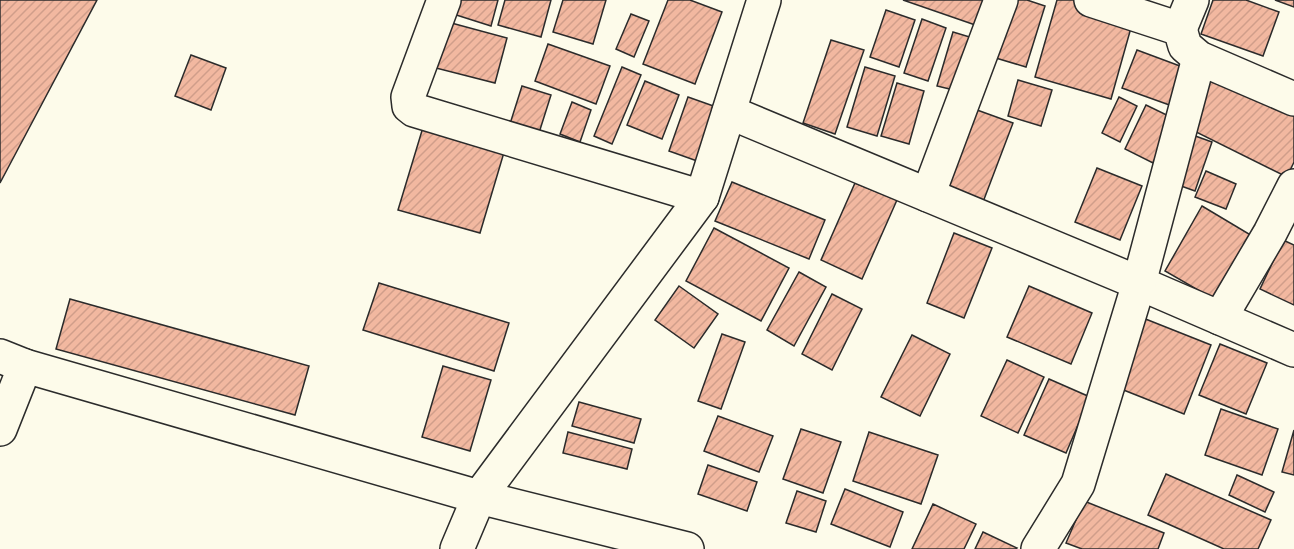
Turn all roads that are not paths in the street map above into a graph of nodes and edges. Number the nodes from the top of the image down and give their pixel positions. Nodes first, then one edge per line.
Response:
1 (444, 0) edge
2 (764, 0) edge
3 (1001, 0) edge
4 (1091, 0) edge
5 (1186, 14) edge
6 (1198, 58) junction
7 (1294, 99) edge
8 (729, 112) junction
9 (1294, 186) edge
10 (928, 195) junction
11 (702, 198) junction
12 (1139, 283) junction
13 (1220, 318) junction
14 (1294, 350) edge
15 (13, 361) edge
16 (0, 429) edge
17 (479, 497) junction
18 (457, 549) edge
19 (687, 549) edge
20 (1038, 549) edge

1 - 11 street
2 - 8 street
3 - 10 street
4 - 5 street
5 - 6 street
6 - 7 street
6 - 12 street
8 - 10 street
8 - 11 street
9 - 13 street
10 - 12 street
11 - 17 street
12 - 13 street
12 - 20 street
13 - 14 street
15 - 16 street
15 - 17 street
17 - 18 street
17 - 19 street

